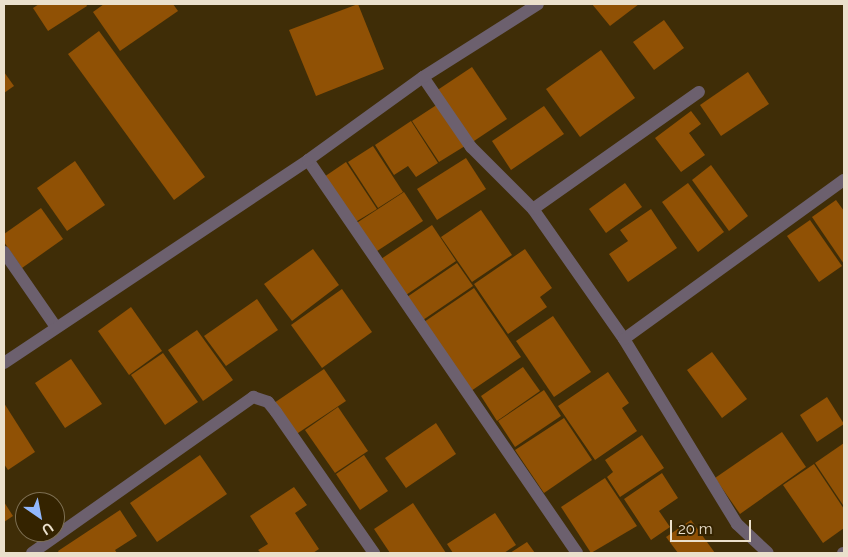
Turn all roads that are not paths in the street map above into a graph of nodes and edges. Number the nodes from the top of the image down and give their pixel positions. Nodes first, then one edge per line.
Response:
1 (538, 4) edge
2 (423, 77) junction
3 (699, 92) dead end
4 (308, 160) junction
5 (844, 180) edge
6 (533, 209) junction
7 (4, 252) edge
8 (56, 326) junction
9 (624, 338) junction
10 (4, 363) edge
11 (32, 553) edge
12 (374, 553) edge
13 (577, 553) edge
14 (768, 553) edge

1 - 2 street
2 - 4 street
2 - 6 street
3 - 6 street
4 - 8 street
4 - 13 street
5 - 9 street
6 - 9 street
7 - 8 street
8 - 10 street
9 - 14 street
11 - 12 street

